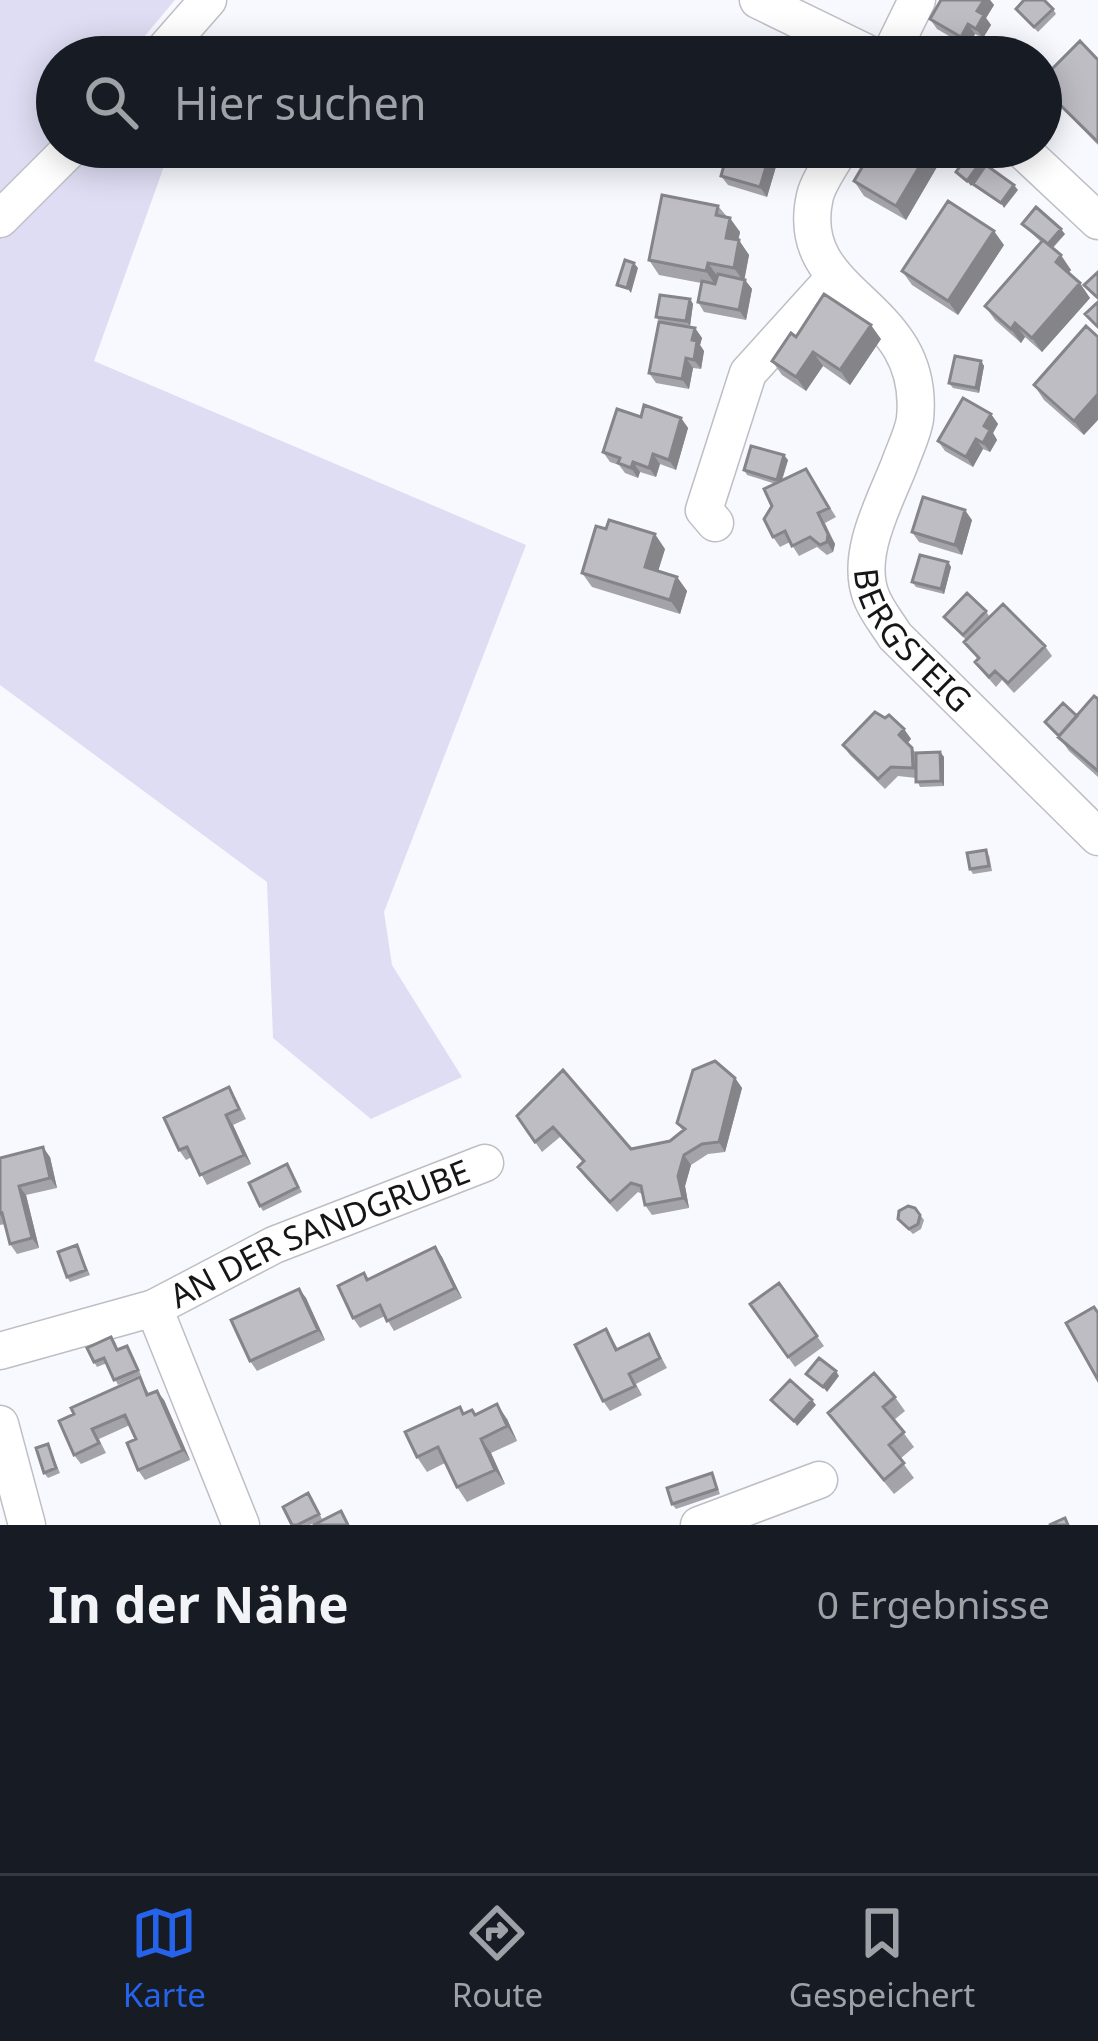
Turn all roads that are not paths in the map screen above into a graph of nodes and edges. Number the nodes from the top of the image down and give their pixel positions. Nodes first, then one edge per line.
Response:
1 (208, 0) edge
2 (758, 0) edge
3 (917, 0) edge
4 (176, 36) edge
5 (832, 36) edge
6 (899, 36) edge
7 (51, 168) edge
8 (829, 168) edge
9 (1042, 168) edge
10 (0, 219) edge
11 (1098, 220) edge
12 (833, 278) junction
13 (715, 523) dead end
14 (1098, 837) edge
15 (485, 1163) dead end
16 (154, 1307) junction
17 (0, 1351) edge
18 (0, 1424) edge
19 (819, 1480) dead end
20 (27, 1525) edge
21 (241, 1525) edge
22 (699, 1525) edge

1 - 4 street
2 - 5 street
3 - 6 street
7 - 10 street
8 - 12 street, BERGSTEIG
9 - 11 street
12 - 13 street
12 - 14 street, BERGSTEIG
15 - 16 street, AN DER SANDGRUBE
16 - 17 street, AN DER SANDGRUBE
16 - 21 street, AN DER SANDGRUBE
18 - 20 street
19 - 22 street

